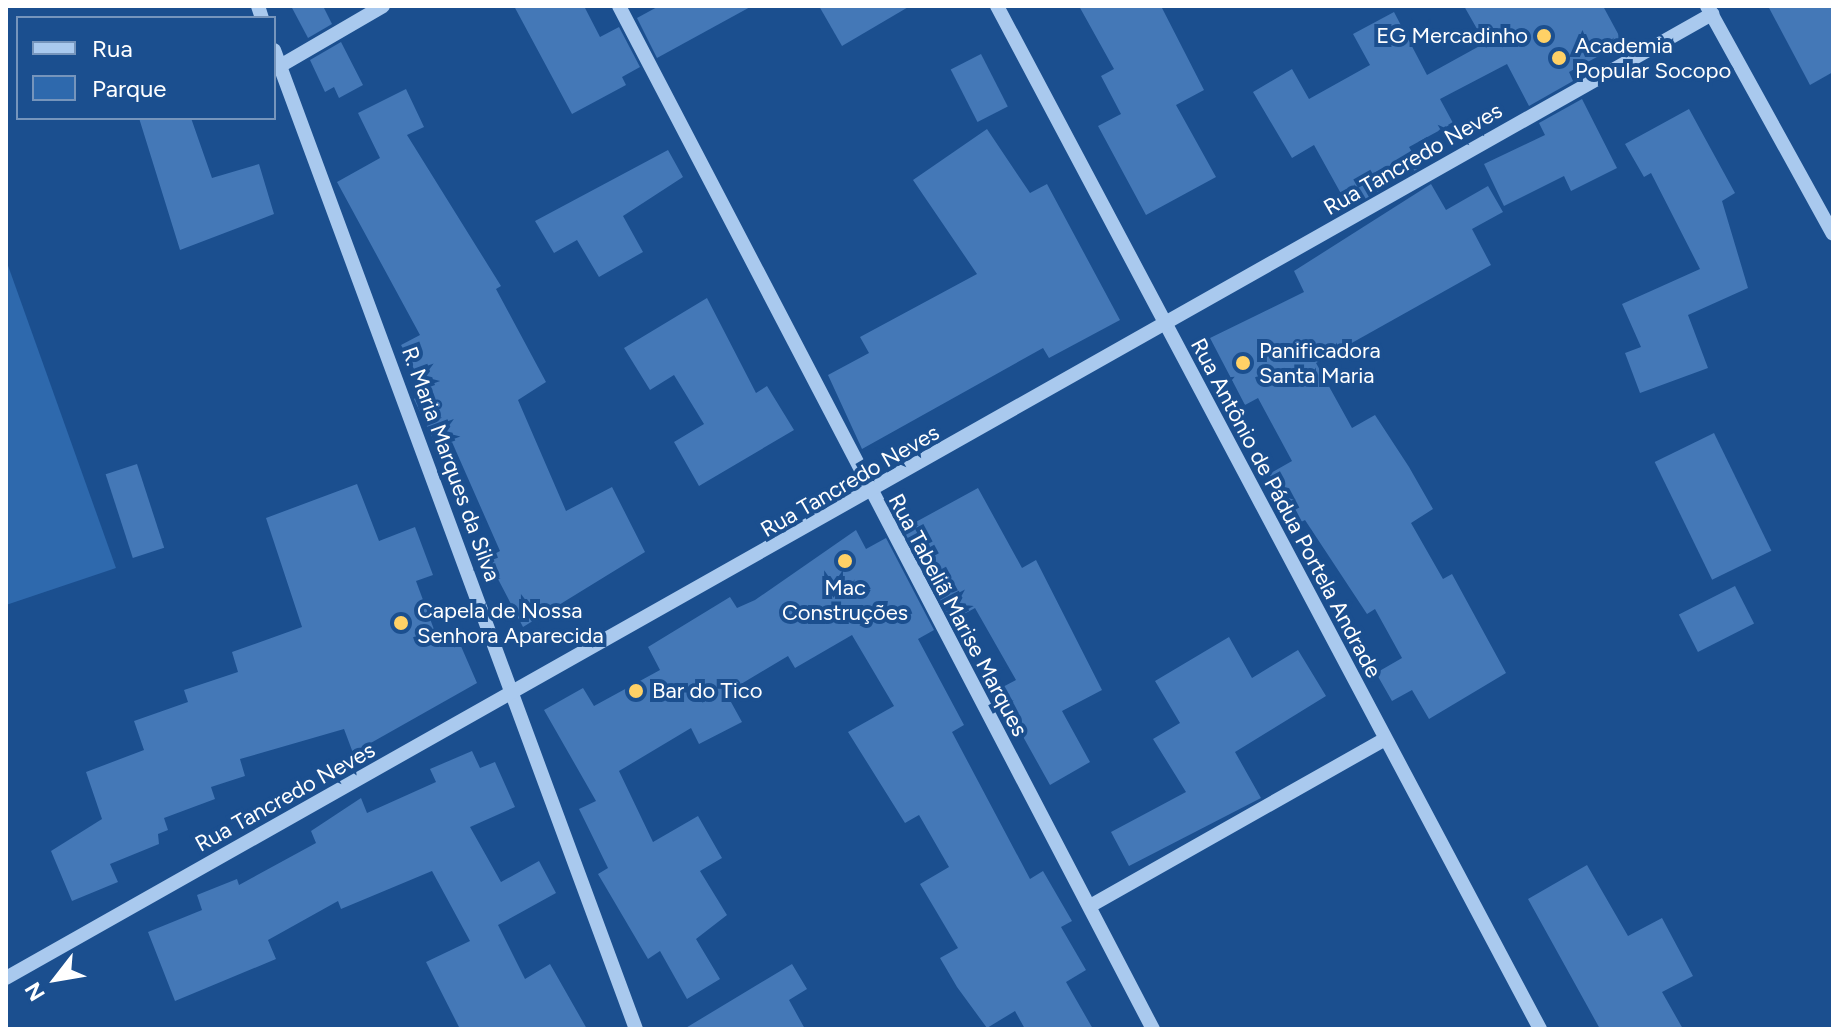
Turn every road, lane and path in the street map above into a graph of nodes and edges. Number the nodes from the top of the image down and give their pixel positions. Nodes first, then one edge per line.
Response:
1 (383, 6) edge
2 (619, 6) edge
3 (997, 6) edge
4 (1709, 10) edge
5 (276, 55) edge
6 (280, 66) junction
7 (1833, 234) edge
8 (1164, 326) junction
9 (869, 496) junction
10 (513, 696) junction
11 (1385, 739) junction
12 (1090, 906) junction
13 (6, 978) edge
14 (636, 1029) edge
15 (1153, 1029) edge
16 (1540, 1029) edge

1 - 6 street
2 - 9 street, Rua Tabeliã Marise Marques
3 - 8 street, Rua Antônio de Pádua Portela Andrade
4 - 7 street
4 - 8 street, Rua Tancredo Neves
5 - 6 street, R. Maria Marques da Silva
6 - 10 street, R. Maria Marques da Silva
8 - 9 street, Rua Tancredo Neves
8 - 11 street, Rua Antônio de Pádua Portela Andrade
9 - 10 street, Rua Tancredo Neves
9 - 12 street, Rua Tabeliã Marise Marques
10 - 13 street, Rua Tancredo Neves
10 - 14 street, R. Maria Marques da Silva
11 - 12 street
11 - 16 street, Rua Antônio de Pádua Portela Andrade
12 - 15 street, Rua Tabeliã Marise Marques

